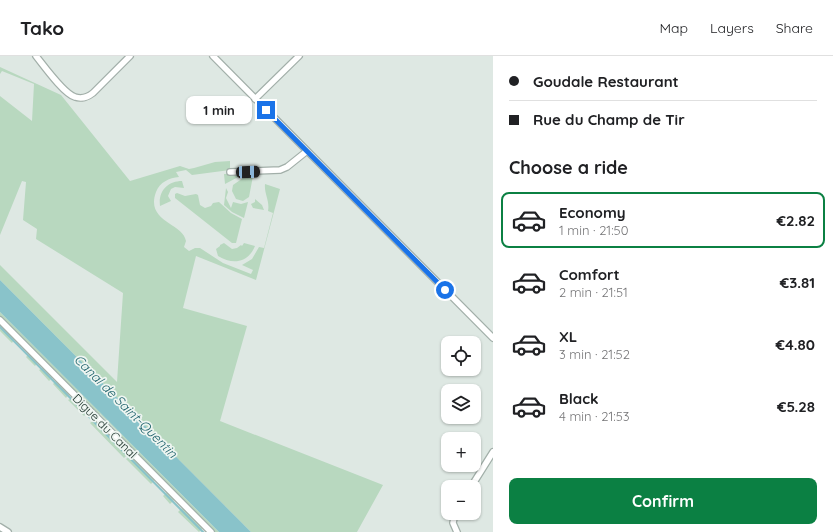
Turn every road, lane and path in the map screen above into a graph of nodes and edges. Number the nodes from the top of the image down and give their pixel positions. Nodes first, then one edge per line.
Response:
1 (36, 56) edge
2 (130, 56) edge
3 (213, 56) edge
4 (299, 56) edge
5 (255, 99) junction
6 (307, 151) junction
7 (230, 172) dead end
8 (0, 320) edge
9 (493, 338) edge
10 (493, 452) edge
11 (475, 480) edge
12 (454, 520) edge
13 (0, 527) edge
14 (8, 532) edge
15 (211, 532) edge
16 (457, 532) edge

1 - 2 street
3 - 5 street
4 - 5 street
5 - 6 street
6 - 7 street
6 - 9 street
8 - 15 street, Digue du Canal
10 - 11 street
12 - 16 street
13 - 14 street

